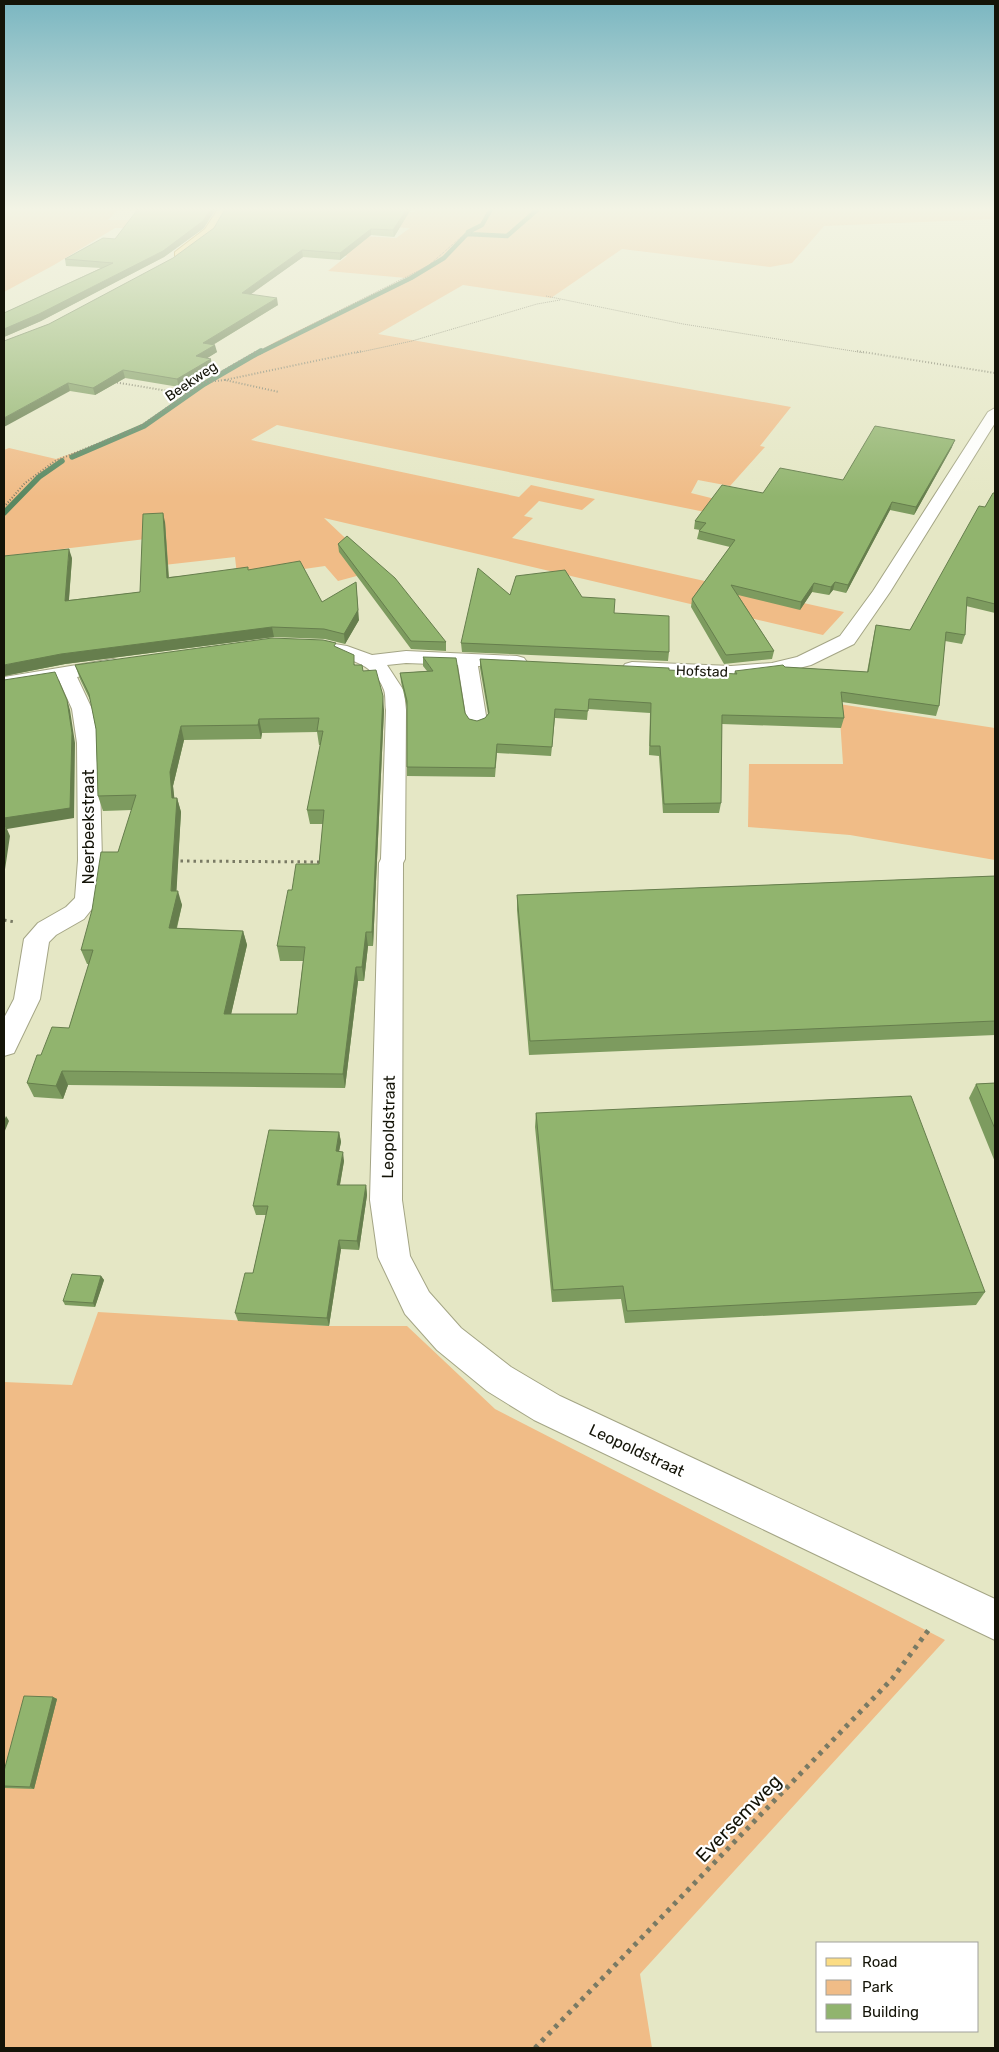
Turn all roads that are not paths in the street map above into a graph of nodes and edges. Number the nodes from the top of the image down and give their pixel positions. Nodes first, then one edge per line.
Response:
1 (995, 412) edge
2 (293, 644) edge
3 (467, 659) junction
4 (370, 661) junction
5 (134, 663) edge
6 (533, 663) edge
7 (610, 667) edge
8 (65, 672) junction
9 (4, 683) edge
10 (477, 722) edge
11 (4, 1045) edge
12 (995, 1620) edge

1 - 7 street, Hofstad
2 - 4 street, Leopoldstraat
3 - 4 street
3 - 6 street
3 - 10 street
4 - 12 street, Leopoldstraat
5 - 8 street
8 - 9 street
8 - 11 street, Neerbeekstraat

